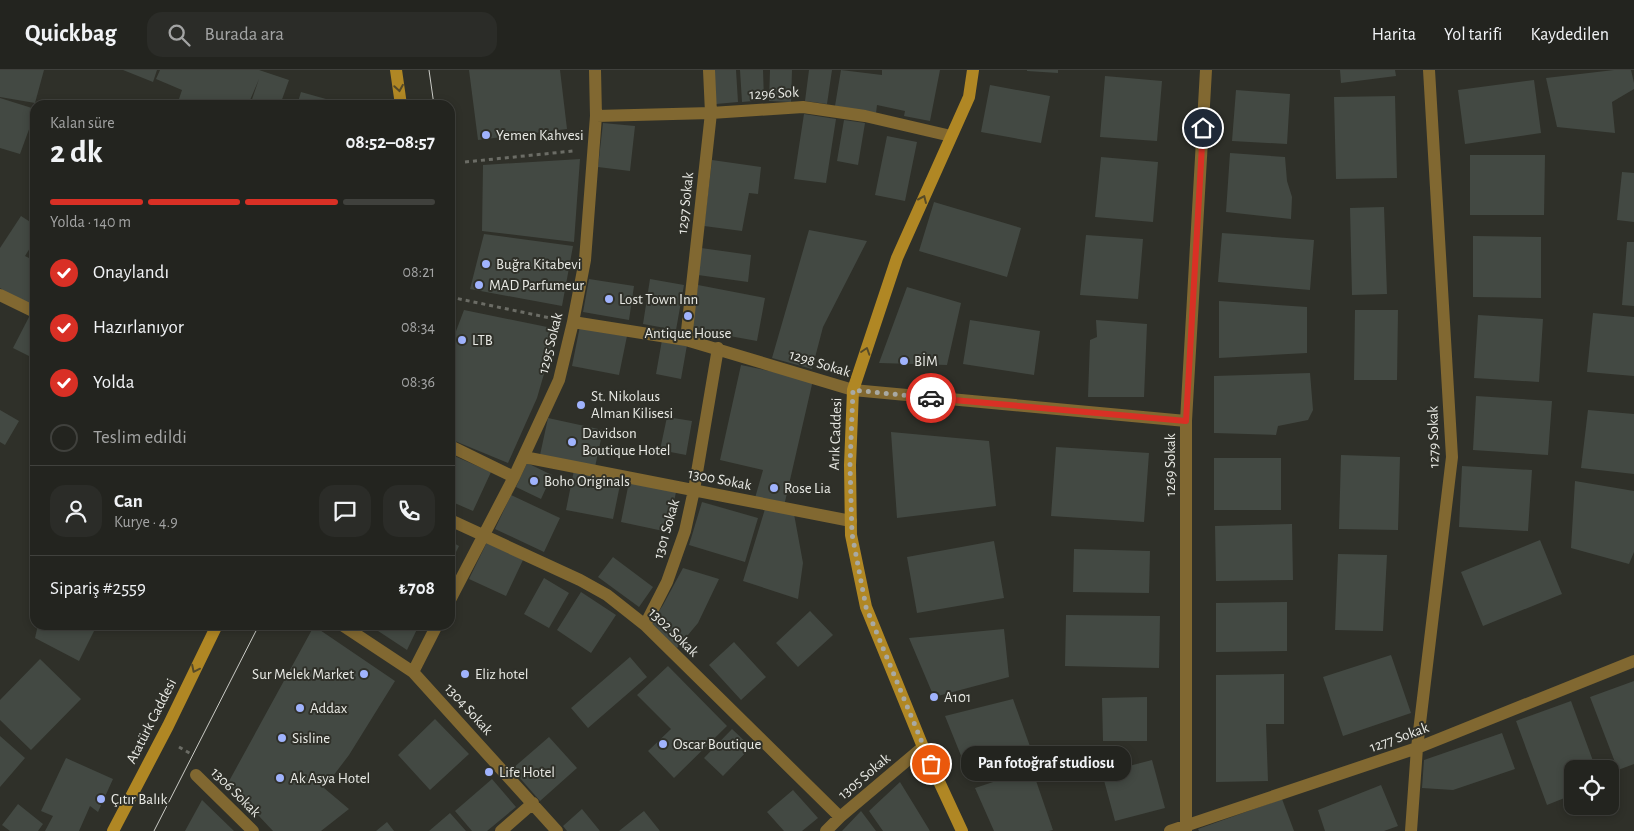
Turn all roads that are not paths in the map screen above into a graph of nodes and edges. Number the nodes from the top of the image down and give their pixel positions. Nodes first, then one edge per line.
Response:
1 (396, 70) edge
2 (595, 70) edge
3 (709, 70) edge
4 (973, 70) edge
5 (1206, 70) edge
6 (1429, 70) edge
7 (400, 100) edge
8 (711, 113) junction
9 (596, 116) junction
10 (951, 136) junction
11 (0, 295) edge
12 (30, 310) edge
13 (572, 322) junction
14 (686, 340) junction
15 (718, 348) junction
16 (853, 390) junction
17 (1186, 421) junction
18 (455, 448) edge
19 (524, 457) junction
20 (514, 477) junction
21 (694, 490) junction
22 (851, 521) junction
23 (455, 522) edge
24 (483, 535) junction
25 (455, 590) edge
26 (645, 626) junction
27 (215, 630) edge
28 (350, 630) edge
29 (434, 630) edge
30 (1634, 661) edge
31 (413, 672) junction
32 (923, 747) junction
33 (1417, 748) junction
34 (196, 775) dead end
35 (533, 803) junction
36 (840, 817) junction
37 (1185, 828) edge
38 (113, 831) edge
39 (253, 831) edge
40 (501, 831) edge
41 (557, 831) edge
42 (826, 831) edge
43 (962, 831) edge
44 (1170, 831) edge
45 (1410, 831) edge

1 -> 7 street
2 - 9 street, 1295 Sokak
3 - 8 street, 1297 Sokak
4 - 10 street, Arık Caddesi
5 - 17 street, 1269 Sokak
6 - 33 street, 1279 Sokak
8 - 9 street, 1296 Sok
8 - 10 street, 1296 Sok
8 - 14 street, 1297 Sokak
9 - 13 street, 1295 Sokak
16 -> 10 street, Arık Caddesi
11 - 12 street
13 - 14 street, 1298 Sokak
13 - 19 street, 1295 Sokak
14 - 15 street, 1298 Sokak
15 - 16 street, 1298 Sokak
15 - 21 street, 1301 Sokak
16 - 17 street, 1298 Sokak
16 - 22 street, Arık Caddesi
17 - 37 street, 1269 Sokak
18 - 20 street
19 - 20 street, 1295 Sokak
19 - 21 street, 1300 Sokak
20 - 24 street, 1295 Sokak
21 - 22 street, 1300 Sokak
21 - 26 street, 1301 Sokak
22 - 32 street, Arık Caddesi
23 - 24 street, 1302 Sokak
24 - 25 street, 1295 Sokak
24 - 26 street, 1302 Sokak
26 - 36 street, 1302 Sokak
27 -> 38 street, Atatürk Caddesi
28 - 31 street, 1304 Sokak
29 - 31 street
30 - 33 street, 1277 Sokak
31 - 35 street, 1304 Sokak
32 - 36 street, 1305 Sokak
32 - 43 street, Arık Caddesi
33 - 37 street, 1277 Sokak
33 - 45 street, 1279 Sokak
34 - 39 street, 1306 Sokak
35 - 40 street
35 - 41 street, 1304 Sokak
36 - 42 street, 1305 Sokak
37 - 44 street, 1277 Sokak

